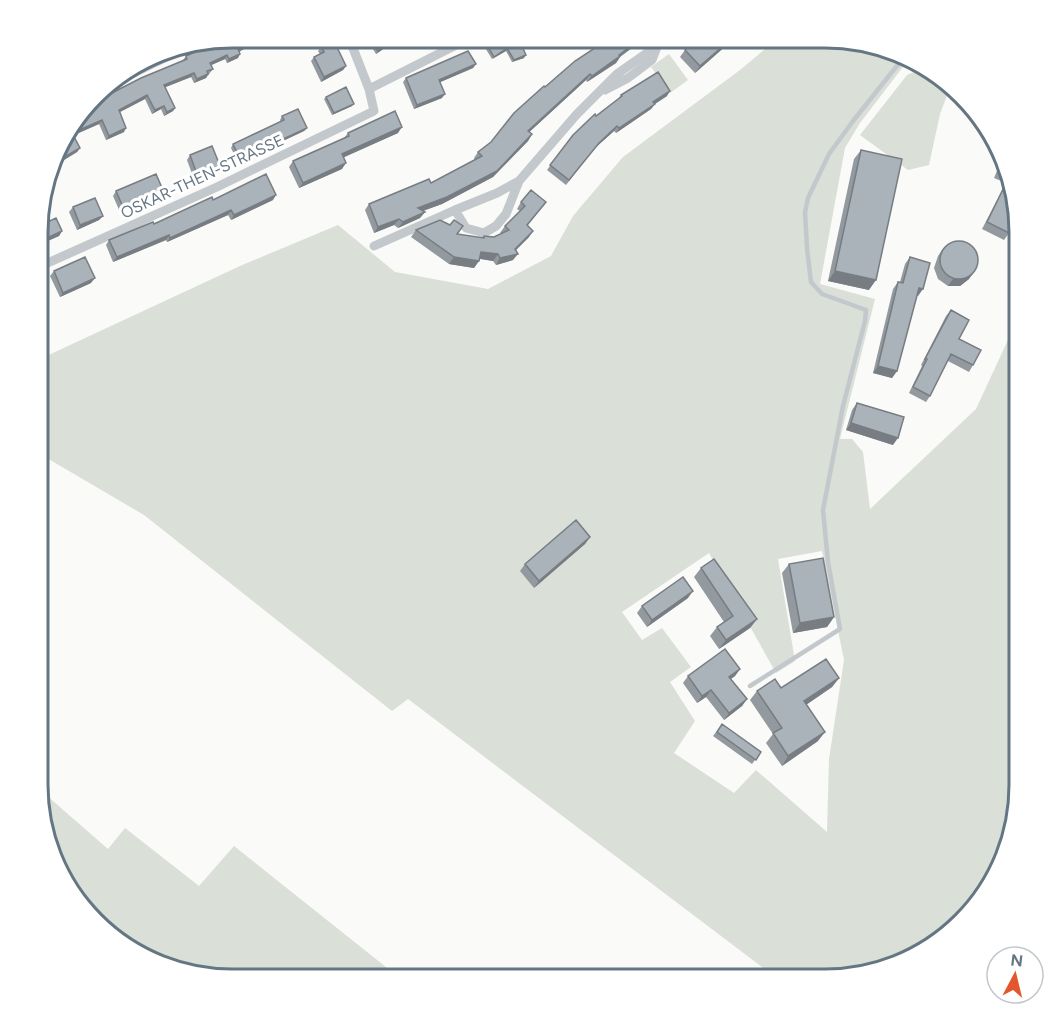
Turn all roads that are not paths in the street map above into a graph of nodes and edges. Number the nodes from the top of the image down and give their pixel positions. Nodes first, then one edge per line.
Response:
1 (353, 48) edge
2 (450, 48) edge
3 (654, 48) edge
4 (899, 64) edge
5 (369, 89) junction
6 (519, 181) junction
7 (455, 210) junction
8 (374, 246) dead end
9 (48, 263) edge
10 (750, 686) dead end

1 - 5 street
2 - 5 street
3 - 6 street
4 - 10 lane
5 - 9 street, OSKAR-THEN-STRASSE
6 - 7 street
6 - 7 street
7 - 8 street

